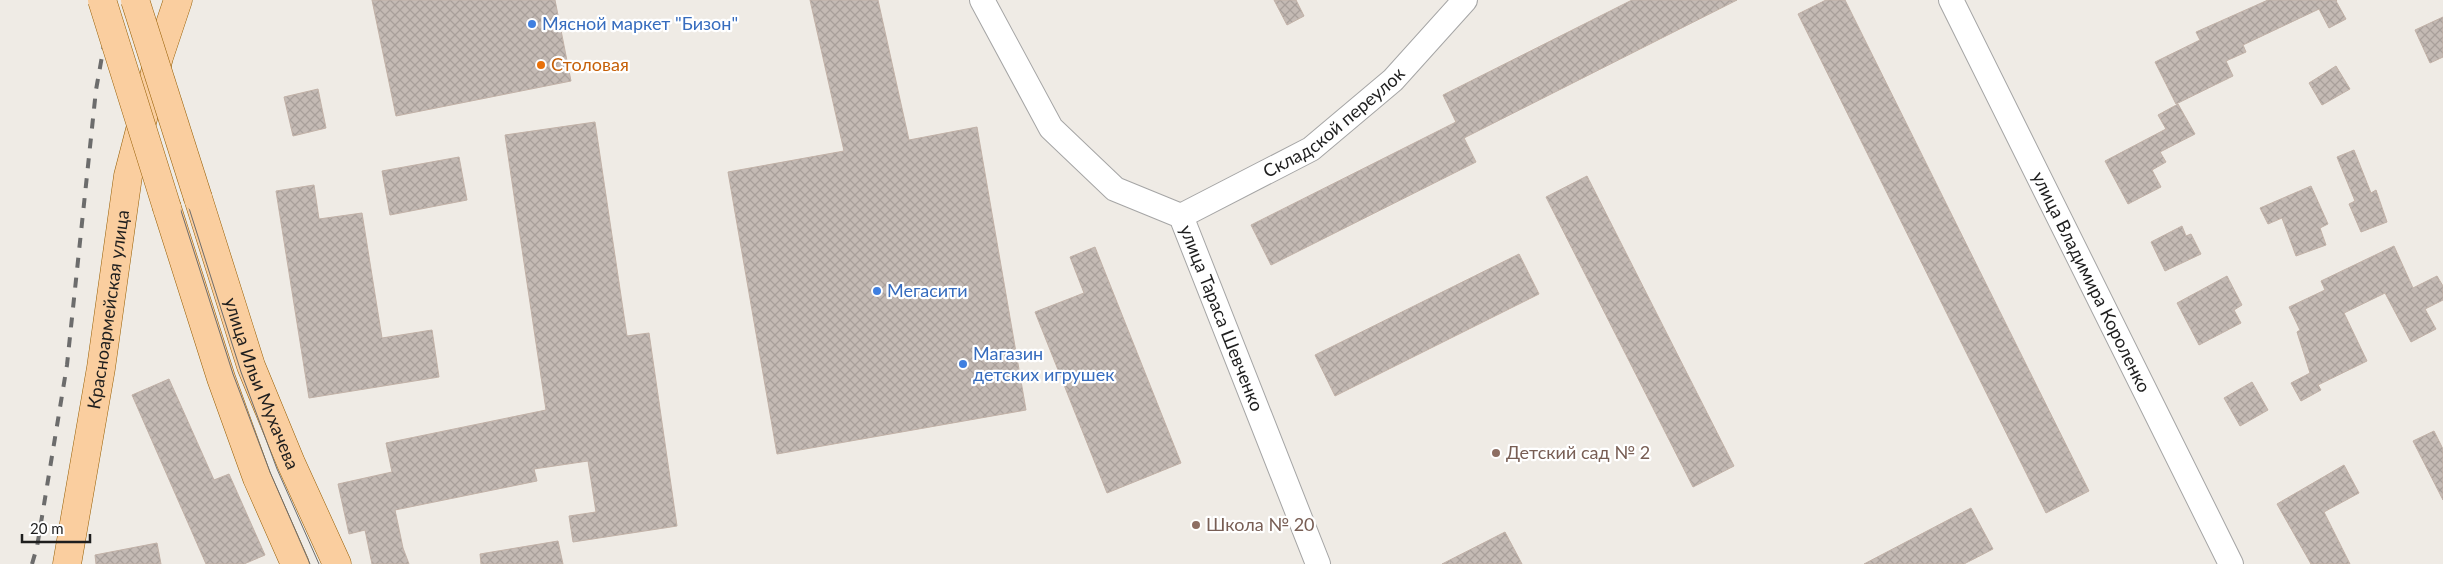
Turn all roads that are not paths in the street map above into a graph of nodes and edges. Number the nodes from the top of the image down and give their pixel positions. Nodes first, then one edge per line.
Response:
1 (102, 0) edge
2 (135, 0) edge
3 (178, 0) edge
4 (982, 0) edge
5 (1465, 0) edge
6 (1951, 0) edge
7 (1181, 216) junction
8 (68, 564) edge
9 (295, 564) edge
10 (337, 564) edge
11 (1318, 564) edge
12 (2230, 564) edge

1 - 9 main road, улица Ильи Мухачева, bridge
2 - 10 main road, улица Ильи Мухачева, bridge
3 - 8 main road, Красноармейская улица
4 - 7 street, улица Тараса Шевченко
5 - 7 street, Складской переулок
6 - 12 street, улица Владимира Короленко
7 - 11 street, улица Тараса Шевченко

